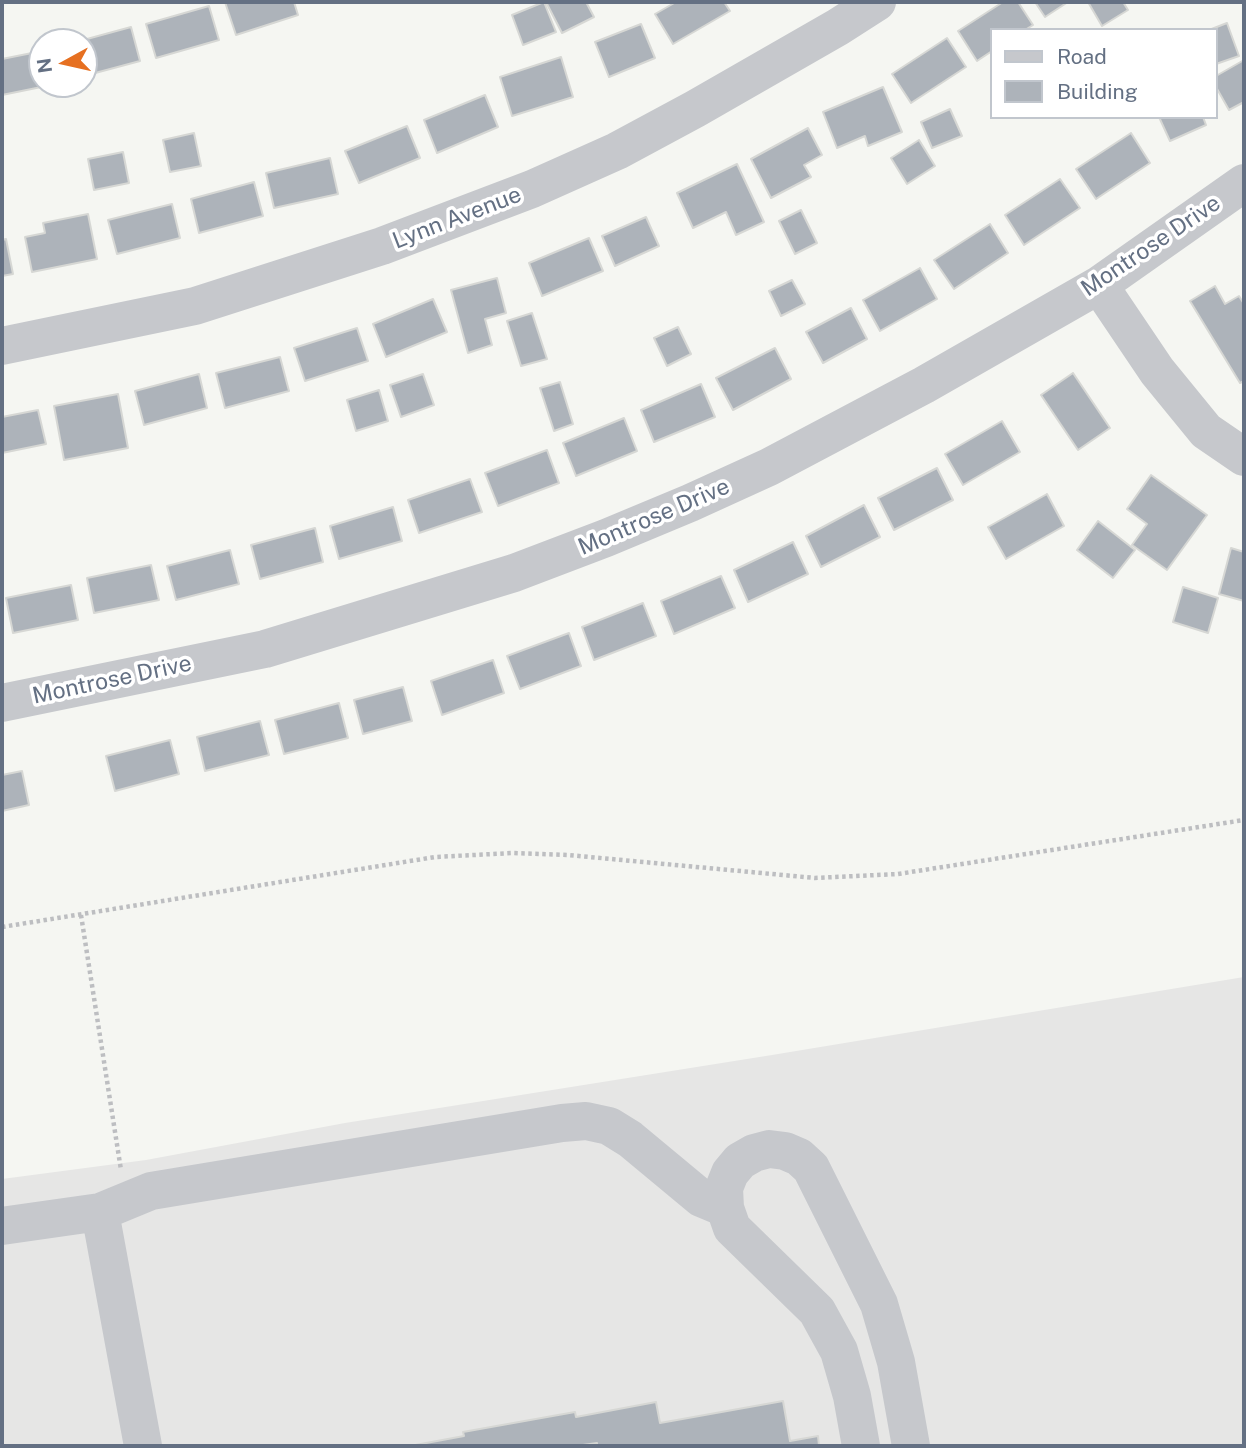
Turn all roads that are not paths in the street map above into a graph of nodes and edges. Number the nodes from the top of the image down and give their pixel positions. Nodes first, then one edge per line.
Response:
1 (877, 2) edge
2 (1244, 183) edge
3 (1099, 285) junction
4 (2, 346) edge
5 (1244, 457) edge
6 (2, 703) edge
7 (725, 1208) junction
8 (100, 1212) junction
9 (2, 1226) edge
10 (144, 1446) edge
11 (861, 1446) edge
12 (911, 1446) edge

1 - 4 street, Lynn Avenue
2 - 3 street, Montrose Drive
3 - 5 street
3 - 6 street, Montrose Drive
7 - 8 street
7 - 11 street
7 - 12 street
8 - 9 street
8 - 10 street

